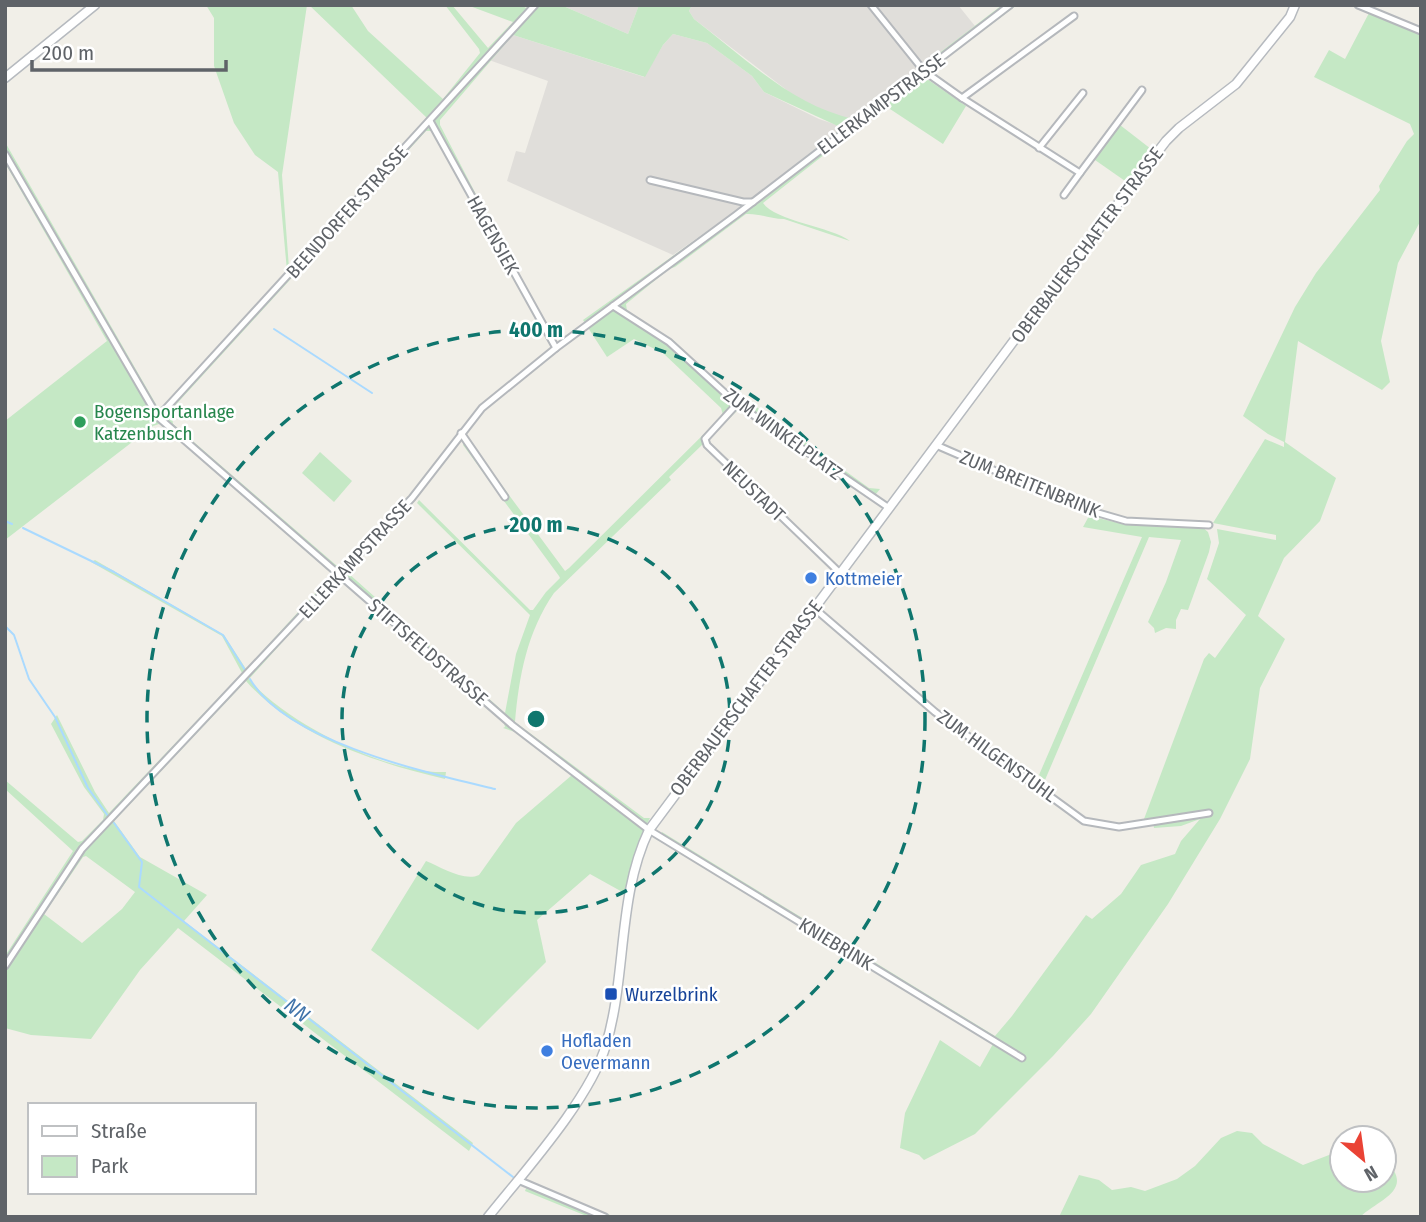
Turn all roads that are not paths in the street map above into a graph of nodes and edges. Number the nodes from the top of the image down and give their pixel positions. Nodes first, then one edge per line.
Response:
1 (95, 5) edge
2 (535, 5) edge
3 (871, 5) edge
4 (1010, 5) edge
5 (1295, 5) edge
6 (1358, 5) edge
7 (1074, 16) dead end
8 (1421, 31) edge
9 (924, 71) junction
10 (5, 78) edge
11 (1142, 90) dead end
12 (1083, 93) dead end
13 (962, 99) junction
14 (429, 121) junction
15 (1039, 148) junction
16 (5, 154) edge
17 (1080, 173) junction
18 (650, 180) dead end
19 (1064, 195) dead end
20 (753, 202) junction
21 (613, 306) junction
22 (556, 348) junction
23 (737, 404) junction
24 (158, 417) junction
25 (461, 433) junction
26 (936, 445) junction
27 (505, 497) dead end
28 (889, 508) junction
29 (1209, 525) dead end
30 (840, 573) junction
31 (341, 575) junction
32 (814, 608) junction
33 (1209, 813) dead end
34 (649, 830) junction
35 (5, 966) edge
36 (1022, 1058) dead end
37 (517, 1180) junction
38 (488, 1217) edge
39 (605, 1217) edge

1 - 10 main road
2 - 14 street, BEENDORFER STRASSE
3 - 9 street
4 - 9 street, ELLERKAMPSTRASSE
5 - 26 main road, OBERBAUERSCHAFTER STRASSE
6 - 8 street
7 - 13 street
9 - 13 street
9 - 20 street, ELLERKAMPSTRASSE
11 - 17 street
12 - 15 street
13 - 15 street
14 - 22 street, HAGENSIEK
14 - 24 street, BEENDORFER STRASSE
15 - 17 street
16 - 24 street, STIFTSFELDSTRASSE
17 - 19 street
18 - 20 street
20 - 21 street, ELLERKAMPSTRASSE
21 - 22 street, ELLERKAMPSTRASSE
21 - 23 street, ZUM WINKELPLATZ
22 - 25 street, ELLERKAMPSTRASSE
23 - 28 street, ZUM WINKELPLATZ
23 - 30 street, NEUSTADT
24 - 31 street, STIFTSFELDSTRASSE
25 - 27 street
25 - 31 street, ELLERKAMPSTRASSE
26 - 28 main road, OBERBAUERSCHAFTER STRASSE
26 - 29 street, ZUM BREITENBRINK
28 - 30 main road, OBERBAUERSCHAFTER STRASSE
30 - 32 main road, OBERBAUERSCHAFTER STRASSE
31 - 34 street, STIFTSFELDSTRASSE
31 - 35 street, ELLERKAMPSTRASSE
32 - 33 street, ZUM HILGENSTUHL
32 - 34 main road, OBERBAUERSCHAFTER STRASSE
34 - 36 street, KNIEBRINK
34 - 37 main road, OBERBAUERSCHAFTER STRASSE
37 - 38 main road, OBERBAUERSCHAFTER STRASSE
37 - 39 street

